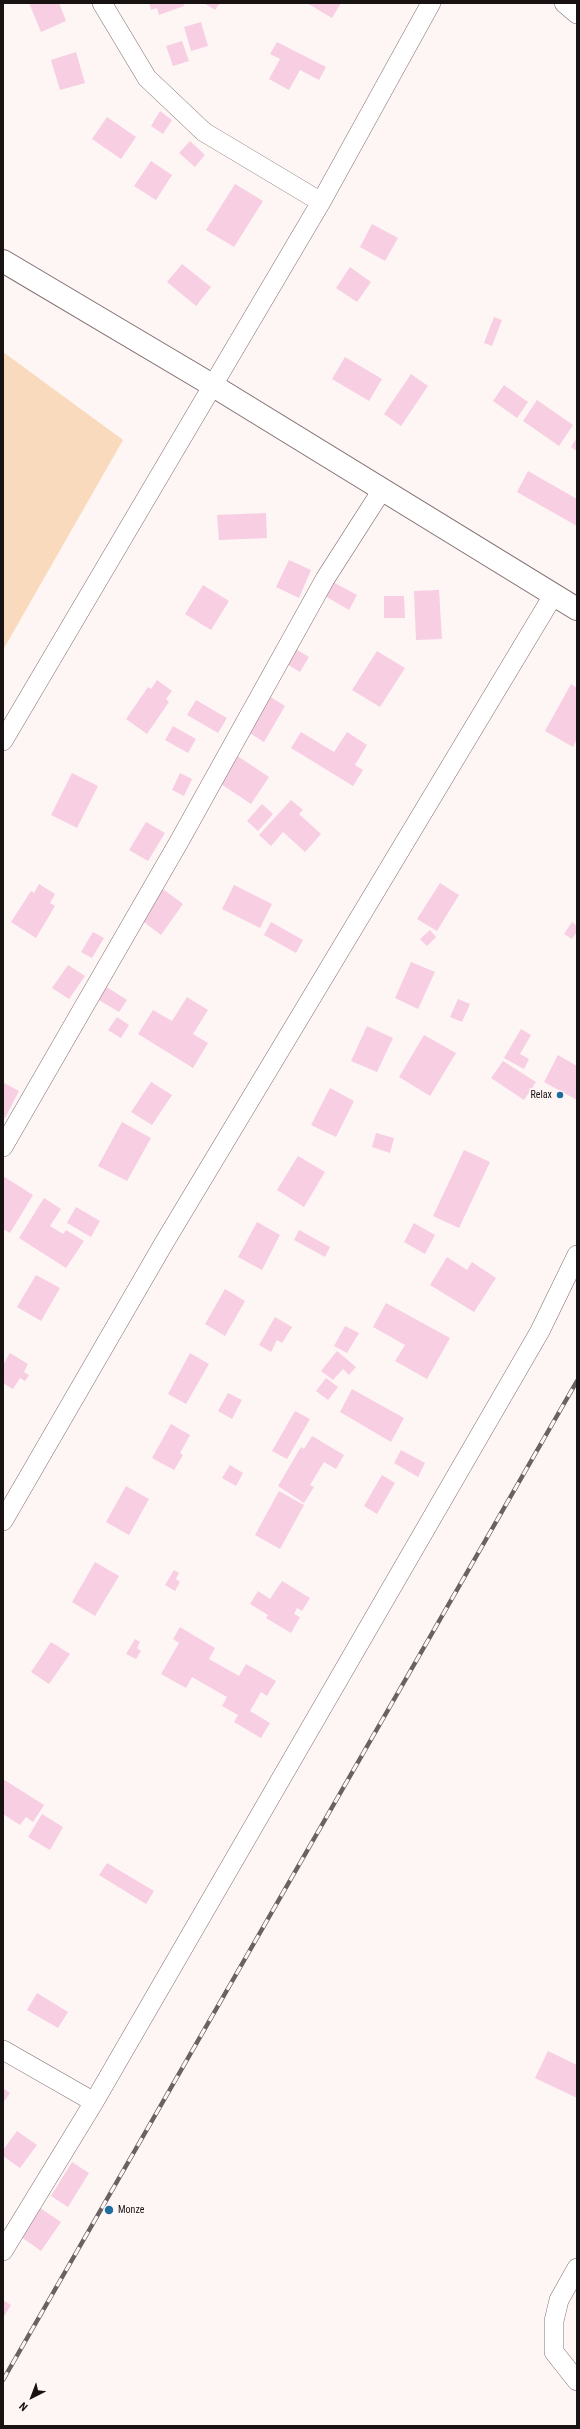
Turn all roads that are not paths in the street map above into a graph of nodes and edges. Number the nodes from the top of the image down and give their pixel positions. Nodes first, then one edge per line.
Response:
1 (102, 3) edge
2 (431, 3) edge
3 (564, 3) edge
4 (577, 14) edge
5 (321, 202) junction
6 (3, 261) edge
7 (212, 385) junction
8 (382, 490) junction
9 (554, 594) junction
10 (577, 609) edge
11 (3, 741) edge
12 (3, 1146) edge
13 (577, 1255) edge
14 (3, 1521) edge
15 (3, 2050) edge
16 (94, 2102) junction
17 (3, 2251) edge
18 (577, 2268) edge
19 (577, 2380) edge

1 - 5 street
2 - 5 street
3 - 4 street
5 - 7 street
6 - 7 street
7 - 8 street
7 - 11 street
8 - 9 street
8 - 12 street
9 - 10 street
9 - 14 street
13 - 16 street
15 - 16 street
16 - 17 street
18 - 19 street

